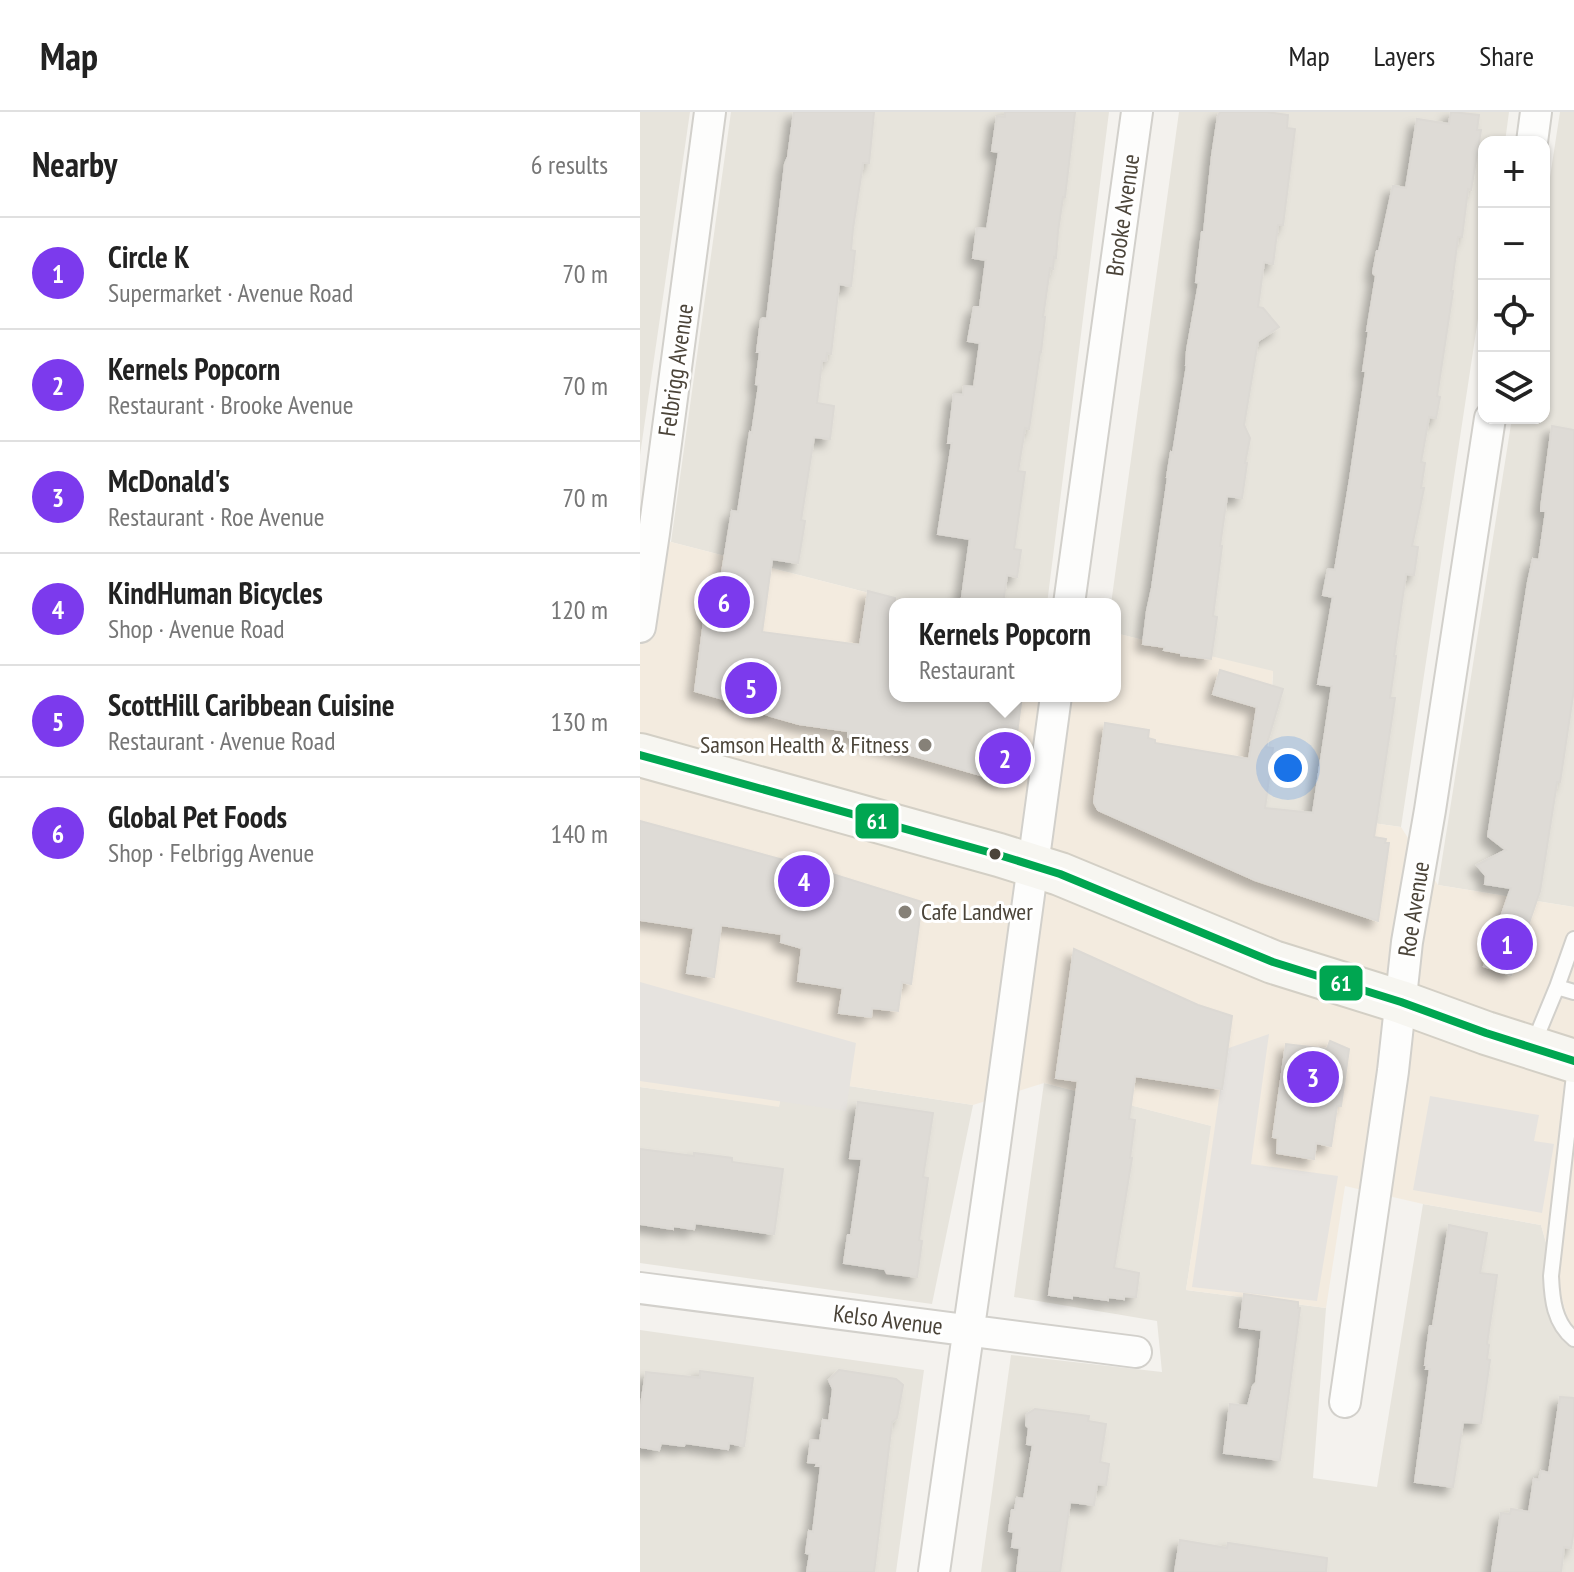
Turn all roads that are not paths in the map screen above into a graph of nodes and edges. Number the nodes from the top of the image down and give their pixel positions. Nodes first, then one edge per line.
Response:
1 (710, 112) edge
2 (1137, 112) edge
3 (1536, 112) edge
4 (1533, 136) edge
5 (1489, 424) edge
6 (647, 531) edge
7 (1070, 598) edge
8 (640, 627) edge
9 (1055, 702) edge
10 (640, 755) edge
11 (1032, 866) junction
12 (1573, 946) edge
13 (1557, 987) junction
14 (1574, 992) edge
15 (1401, 1002) junction
16 (1532, 1047) junction
17 (1574, 1061) edge
18 (1574, 1075) edge
19 (640, 1288) edge
20 (967, 1330) junction
21 (1574, 1339) edge
22 (1136, 1352) dead end
23 (1345, 1402) dead end
24 (934, 1572) edge

1 - 6 street, Felbrigg Avenue
2 - 7 street, Brooke Avenue
3 - 4 street
5 - 15 street, Roe Avenue
6 - 8 street, Felbrigg Avenue
9 - 11 street
10 - 11 main road
11 - 15 main road
11 - 20 street
12 - 13 lane
13 - 14 lane
13 - 16 lane
15 - 16 main road
15 - 23 street, Roe Avenue
16 - 17 main road
18 - 21 lane
19 - 20 street, Kelso Avenue
20 - 22 street, Kelso Avenue
20 - 24 street

